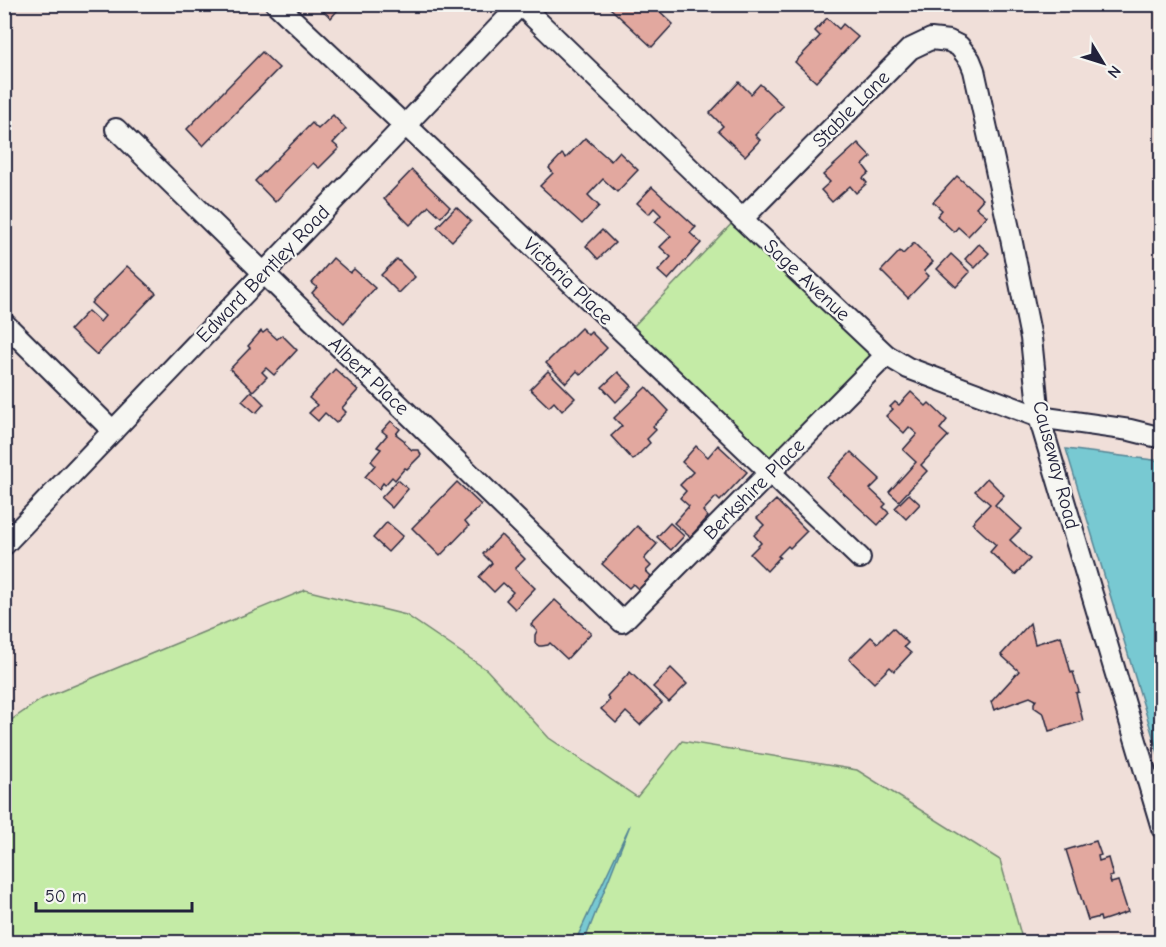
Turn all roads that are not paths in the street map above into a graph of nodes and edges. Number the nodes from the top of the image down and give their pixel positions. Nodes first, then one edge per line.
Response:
1 (276, 4) edge
2 (521, 5) edge
3 (970, 60) joint
4 (405, 126) junction
5 (116, 129) dead end
6 (742, 219) junction
7 (264, 273) junction
8 (4, 323) edge
9 (886, 355) junction
10 (1039, 417) junction
11 (113, 431) junction
12 (1161, 438) edge
13 (770, 473) junction
14 (4, 545) edge
15 (860, 558) dead end
16 (622, 622) joint
17 (1161, 828) edge

1 - 4 street, Victoria Place
2 - 4 street, Edward Bentley Road
2 - 6 street, Sage Avenue
3 - 6 street, Stable Lane
3 - 10 street, Causeway Road
4 - 7 street, Edward Bentley Road
4 - 13 street, Victoria Place
5 - 7 street, Albert Place
6 - 9 street, Sage Avenue
7 - 11 street, Edward Bentley Road
7 - 16 street, Albert Place
8 - 11 street
9 - 10 street, Sage Avenue
9 - 13 street, Berkshire Place
10 - 12 street, Sage Avenue
10 - 17 street, Causeway Road
11 - 14 street, Edward Bentley Road
13 - 15 street, Victoria Place
13 - 16 street, Berkshire Place

